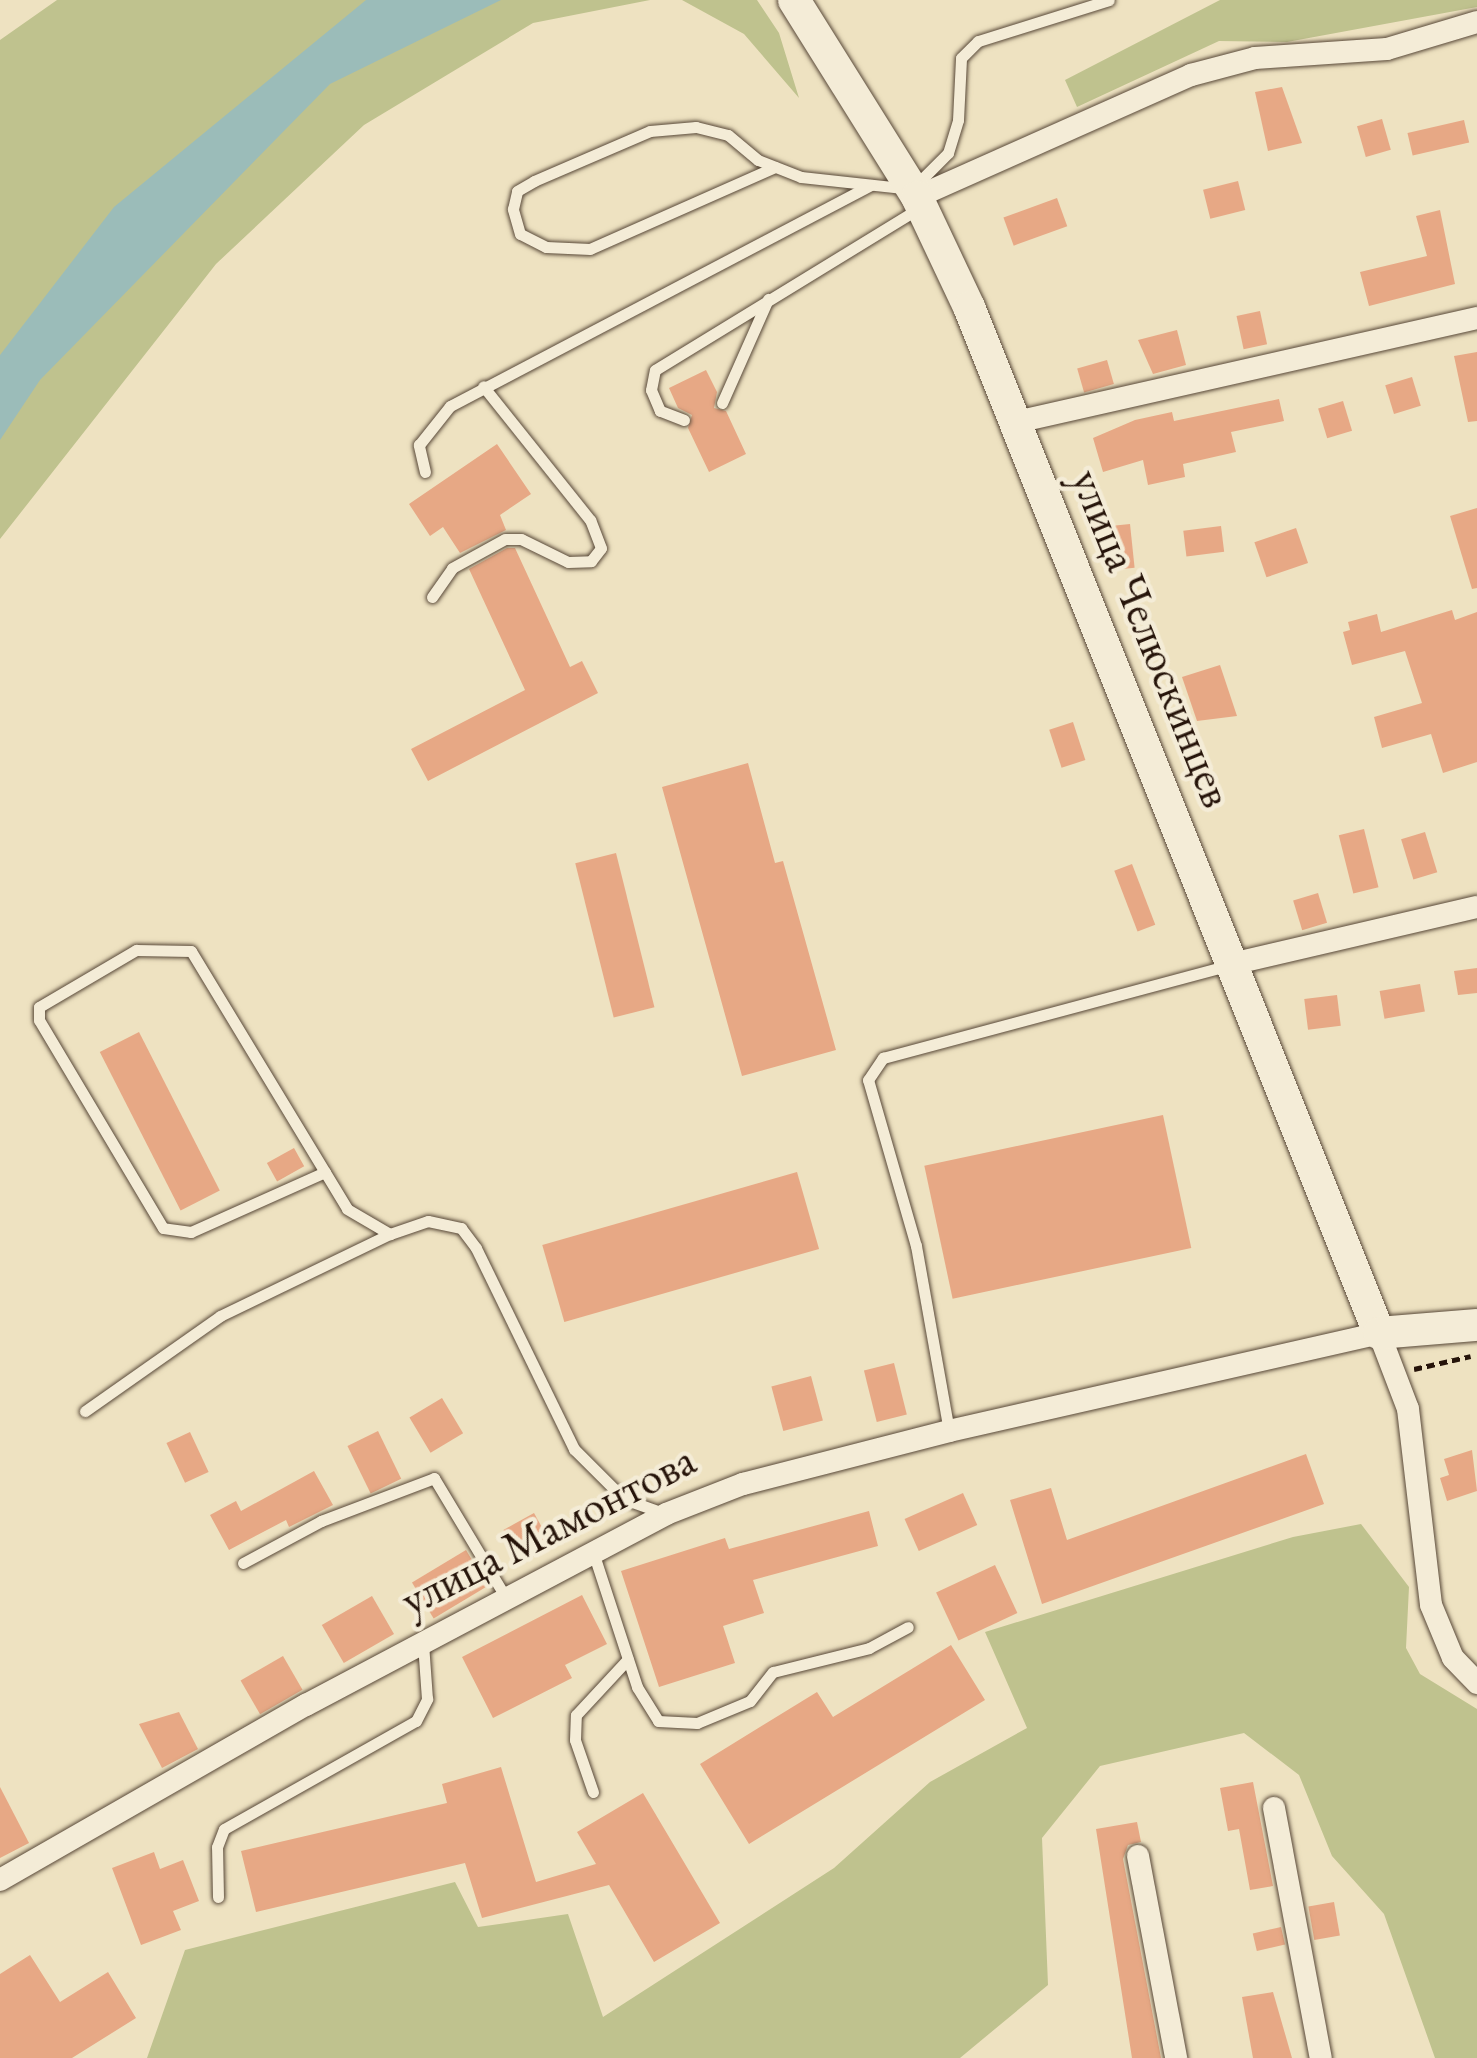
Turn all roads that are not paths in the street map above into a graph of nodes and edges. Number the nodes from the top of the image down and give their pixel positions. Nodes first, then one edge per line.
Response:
1 (794, 0) edge
2 (1109, 0) edge
3 (1477, 22) edge
4 (775, 166) junction
5 (871, 185) junction
6 (917, 198) junction
7 (770, 296) junction
8 (1477, 318) edge
9 (483, 386) junction
10 (722, 404) dead end
11 (684, 420) dead end
12 (1016, 422) junction
13 (425, 472) dead end
14 (432, 596) dead end
15 (1477, 907) edge
16 (1236, 963) junction
17 (325, 1172) junction
18 (390, 1234) junction
19 (1477, 1326) edge
20 (1379, 1333) junction
21 (85, 1411) dead end
22 (949, 1431) junction
23 (666, 1514) junction
24 (593, 1552) junction
25 (243, 1563) dead end
26 (506, 1598) junction
27 (908, 1627) dead end
28 (422, 1643) junction
29 (628, 1659) junction
30 (1477, 1683) edge
31 (593, 1792) dead end
32 (1274, 1808) dead end
33 (1138, 1856) dead end
34 (0, 1880) edge
35 (218, 1897) dead end
36 (1176, 2058) edge
37 (1321, 2058) edge

1 - 6 main road, улица Челюскинцев
2 - 6 lane
3 - 6 street
4 - 4 lane
4 - 5 lane
5 - 6 lane
5 - 9 lane
6 - 7 lane
6 - 12 main road, улица Челюскинцев
7 - 10 lane
7 - 11 lane
8 - 12 street
9 - 13 lane
9 - 14 lane
12 - 16 main road, улица Челюскинцев
15 - 16 street
16 - 20 main road, улица Челюскинцев
16 - 22 lane
17 - 17 lane
17 - 18 lane
18 - 21 lane
18 - 23 lane
19 - 20 main road, улица Мамонтова
20 - 22 street, улица Мамонтова
20 - 30 street
22 - 23 street, улица Мамонтова
23 - 24 street, улица Мамонтова
24 - 26 street, улица Мамонтова
24 - 29 lane
25 - 26 lane
26 - 28 street, улица Мамонтова
27 - 29 lane
28 - 34 street, улица Мамонтова
28 - 35 lane
29 - 31 lane
32 - 37 street
33 - 36 street

